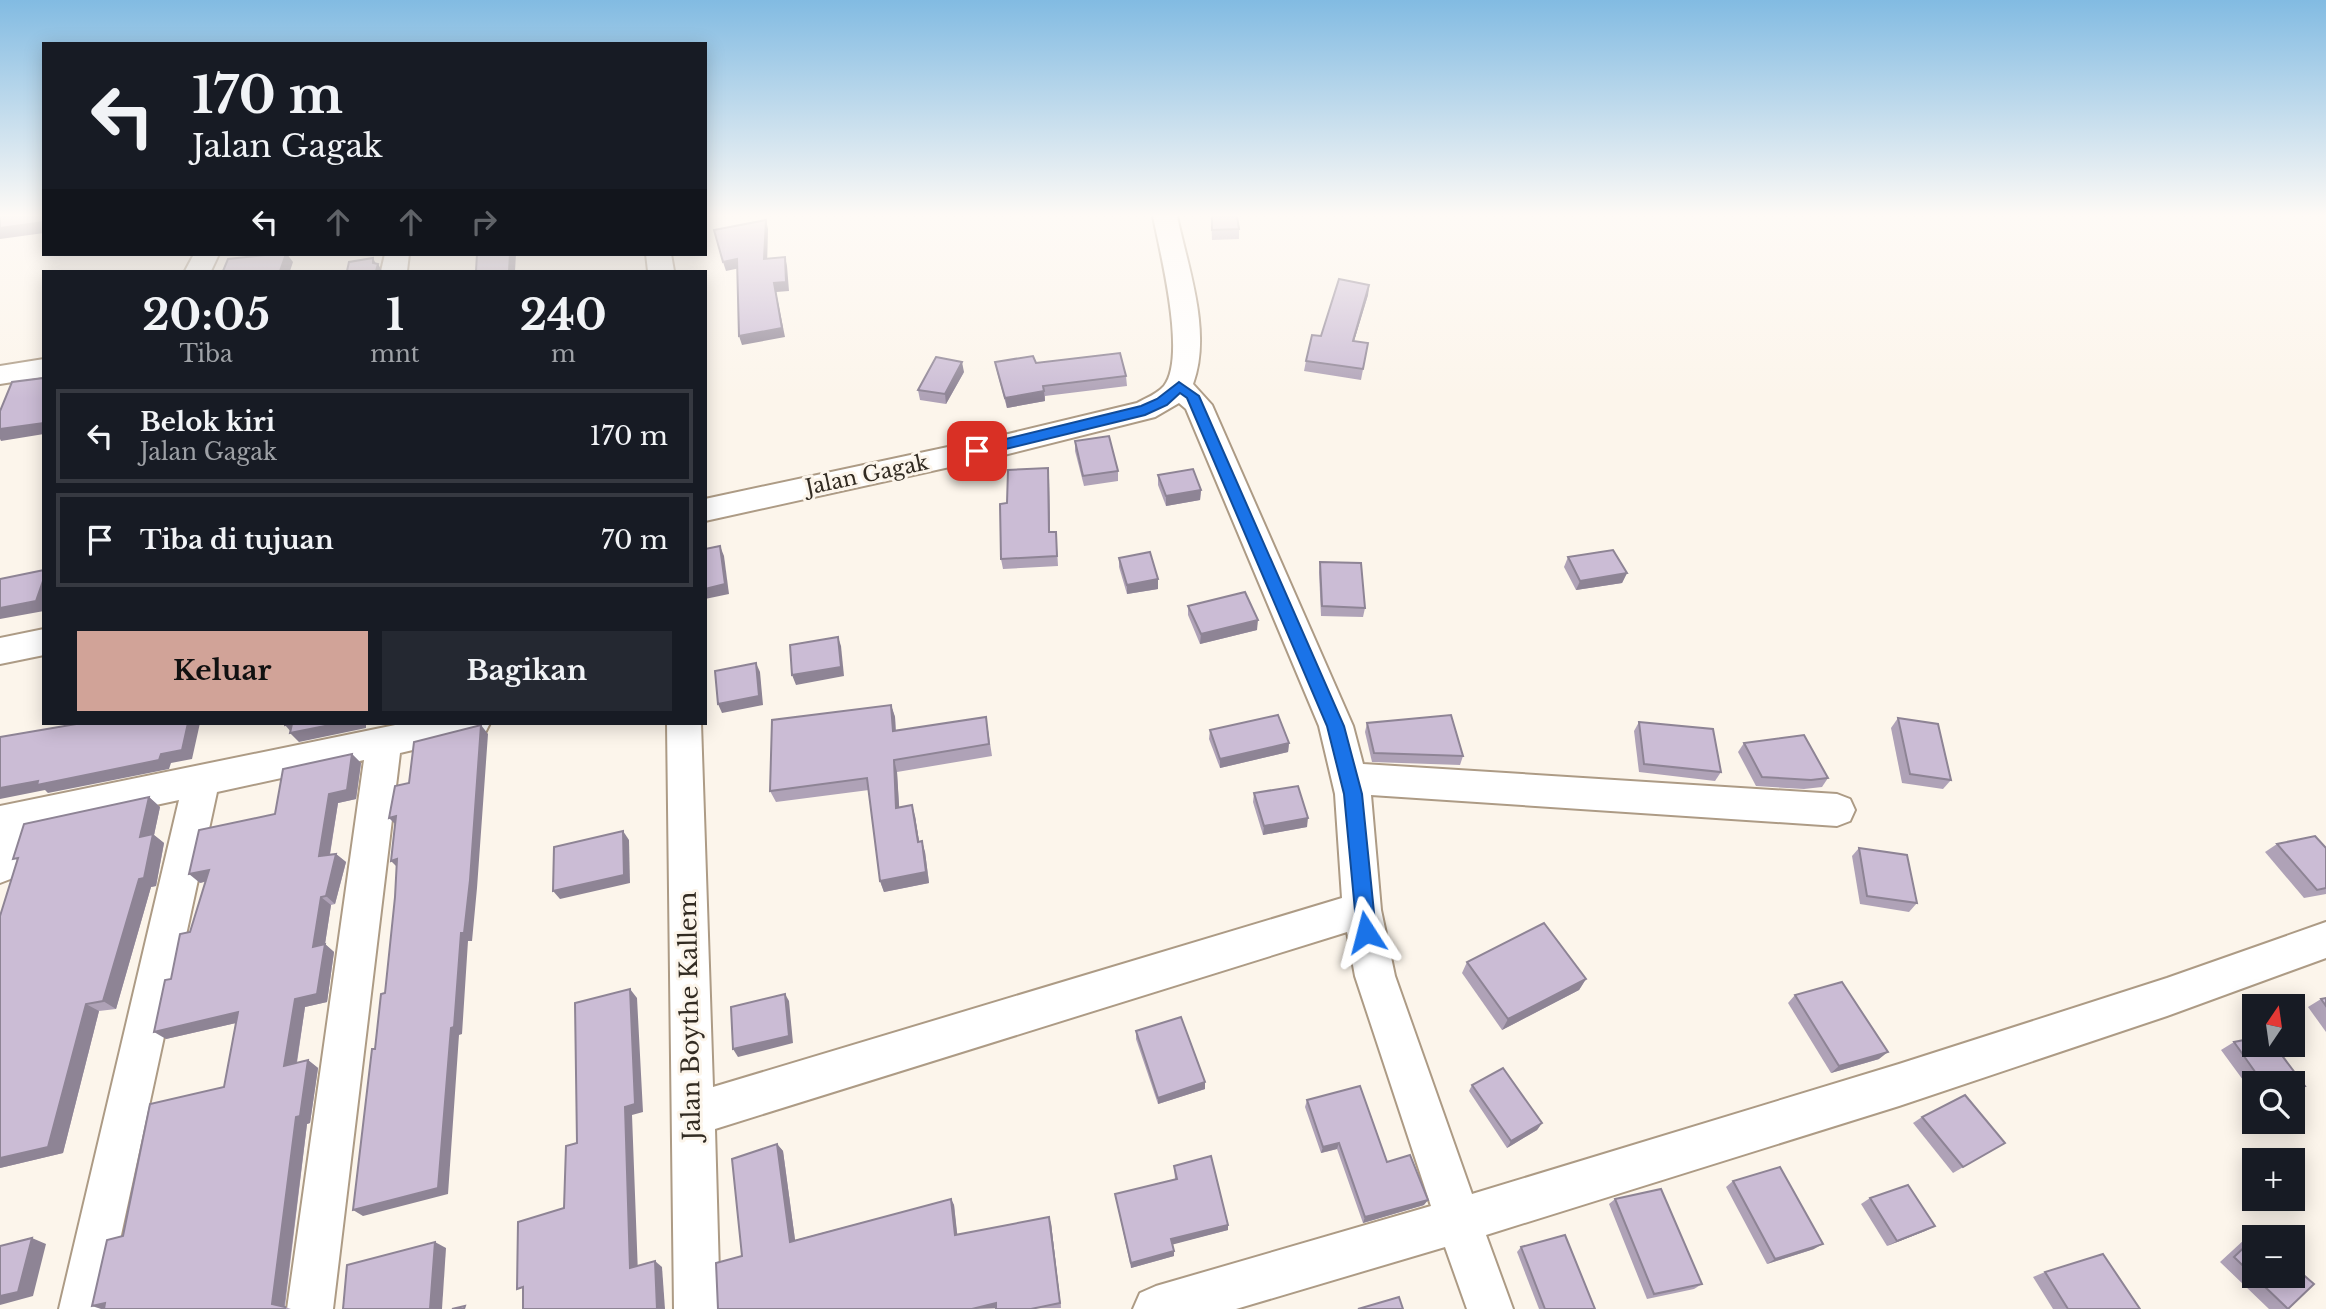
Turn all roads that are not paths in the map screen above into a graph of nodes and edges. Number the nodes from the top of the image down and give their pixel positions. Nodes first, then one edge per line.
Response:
1 (1176, 277) edge
2 (42, 368) edge
3 (0, 375) edge
4 (1179, 386) junction
5 (707, 510) edge
6 (42, 642) edge
7 (0, 651) edge
8 (464, 725) edge
9 (684, 725) edge
10 (384, 742) junction
11 (1349, 778) junction
12 (202, 780) junction
13 (1837, 810) dead end
14 (8, 820) edge
15 (0, 866) edge
16 (1362, 910) junction
17 (2326, 940) edge
18 (692, 1115) junction
19 (1459, 1222) junction
20 (82, 1309) edge
21 (310, 1309) edge
22 (697, 1309) edge
23 (1156, 1309) edge
24 (1490, 1309) edge

1 - 4 street
2 - 3 street
4 - 5 street, Jalan Gagak
4 - 11 street
6 - 7 street
8 - 10 street
9 - 18 street, Jalan Boythe Kallem
10 - 12 street
10 - 21 street
11 - 13 street
11 - 16 street
12 - 14 street
12 - 20 street
14 - 15 street
16 - 18 street
16 - 19 street
17 - 19 street
18 - 22 street, Jalan Boythe Kallem
19 - 23 street
19 - 24 street

